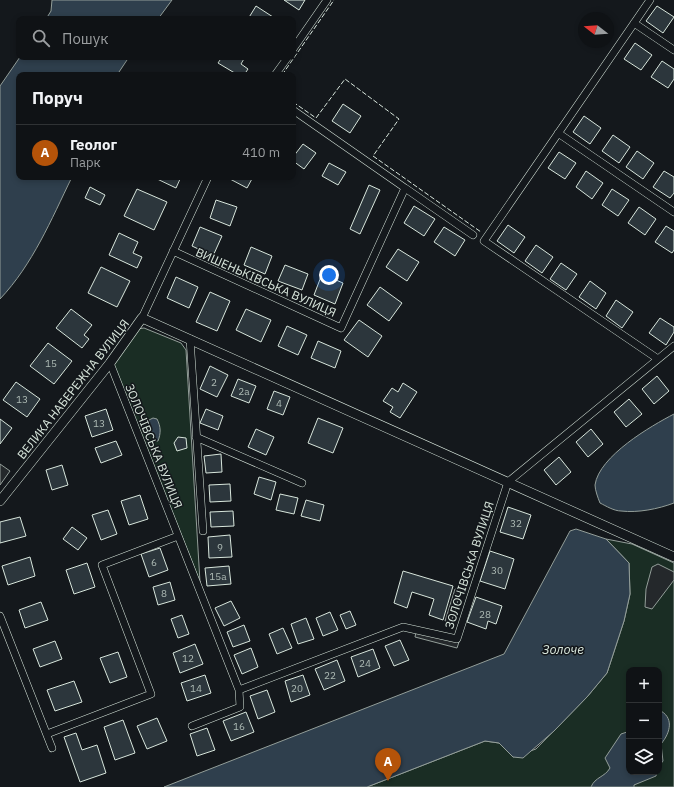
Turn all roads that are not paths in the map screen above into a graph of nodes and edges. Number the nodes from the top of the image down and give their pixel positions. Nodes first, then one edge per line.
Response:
1 (327, 0) edge
2 (650, 0) edge
3 (634, 23) junction
4 (296, 45) edge
5 (674, 50) edge
6 (286, 60) edge
7 (277, 72) edge
8 (296, 112) edge
9 (558, 133) junction
10 (207, 180) edge
11 (405, 188) junction
12 (674, 212) edge
13 (472, 235) dead end
14 (173, 251) junction
15 (142, 318) junction
16 (190, 339) junction
17 (674, 346) edge
18 (658, 359) junction
19 (110, 363) junction
20 (196, 437) junction
21 (508, 482) junction
22 (302, 483) dead end
23 (0, 502) edge
24 (203, 532) dead end
25 (178, 536) junction
26 (674, 557) edge
27 (0, 616) edge
28 (239, 690) junction
29 (192, 726) dead end
30 (46, 734) junction
31 (52, 748) dead end

1 - 4 street
2 - 3 street
3 - 5 street
3 - 9 street
6 - 7 street
8 - 11 street
9 - 12 street
9 - 18 street
10 - 14 street, ВЕЛИКА НАБЕРЕЖНА ВУЛИЦЯ
11 - 13 street
11 - 14 street, ВИШЕНЬКІВСЬКА ВУЛИЦЯ
14 - 15 street, ВЕЛИКА НАБЕРЕЖНА ВУЛИЦЯ
15 - 16 street
15 - 19 street, ВЕЛИКА НАБЕРЕЖНА ВУЛИЦЯ
16 - 20 street
16 - 21 street
17 - 18 street
18 - 21 street
19 - 23 street, ВЕЛИКА НАБЕРЕЖНА ВУЛИЦЯ
19 - 25 street, ЗОЛОЧІВСЬКА ВУЛИЦЯ
20 - 22 street
20 - 24 street
21 - 26 street
21 - 28 street, ЗОЛОЧІВСЬКА ВУЛИЦЯ
25 - 28 street, ЗОЛОЧІВСЬКА ВУЛИЦЯ
25 - 30 street
27 - 30 street
28 - 29 street, ЗОЛОЧІВСЬКА ВУЛИЦЯ
30 - 31 street

